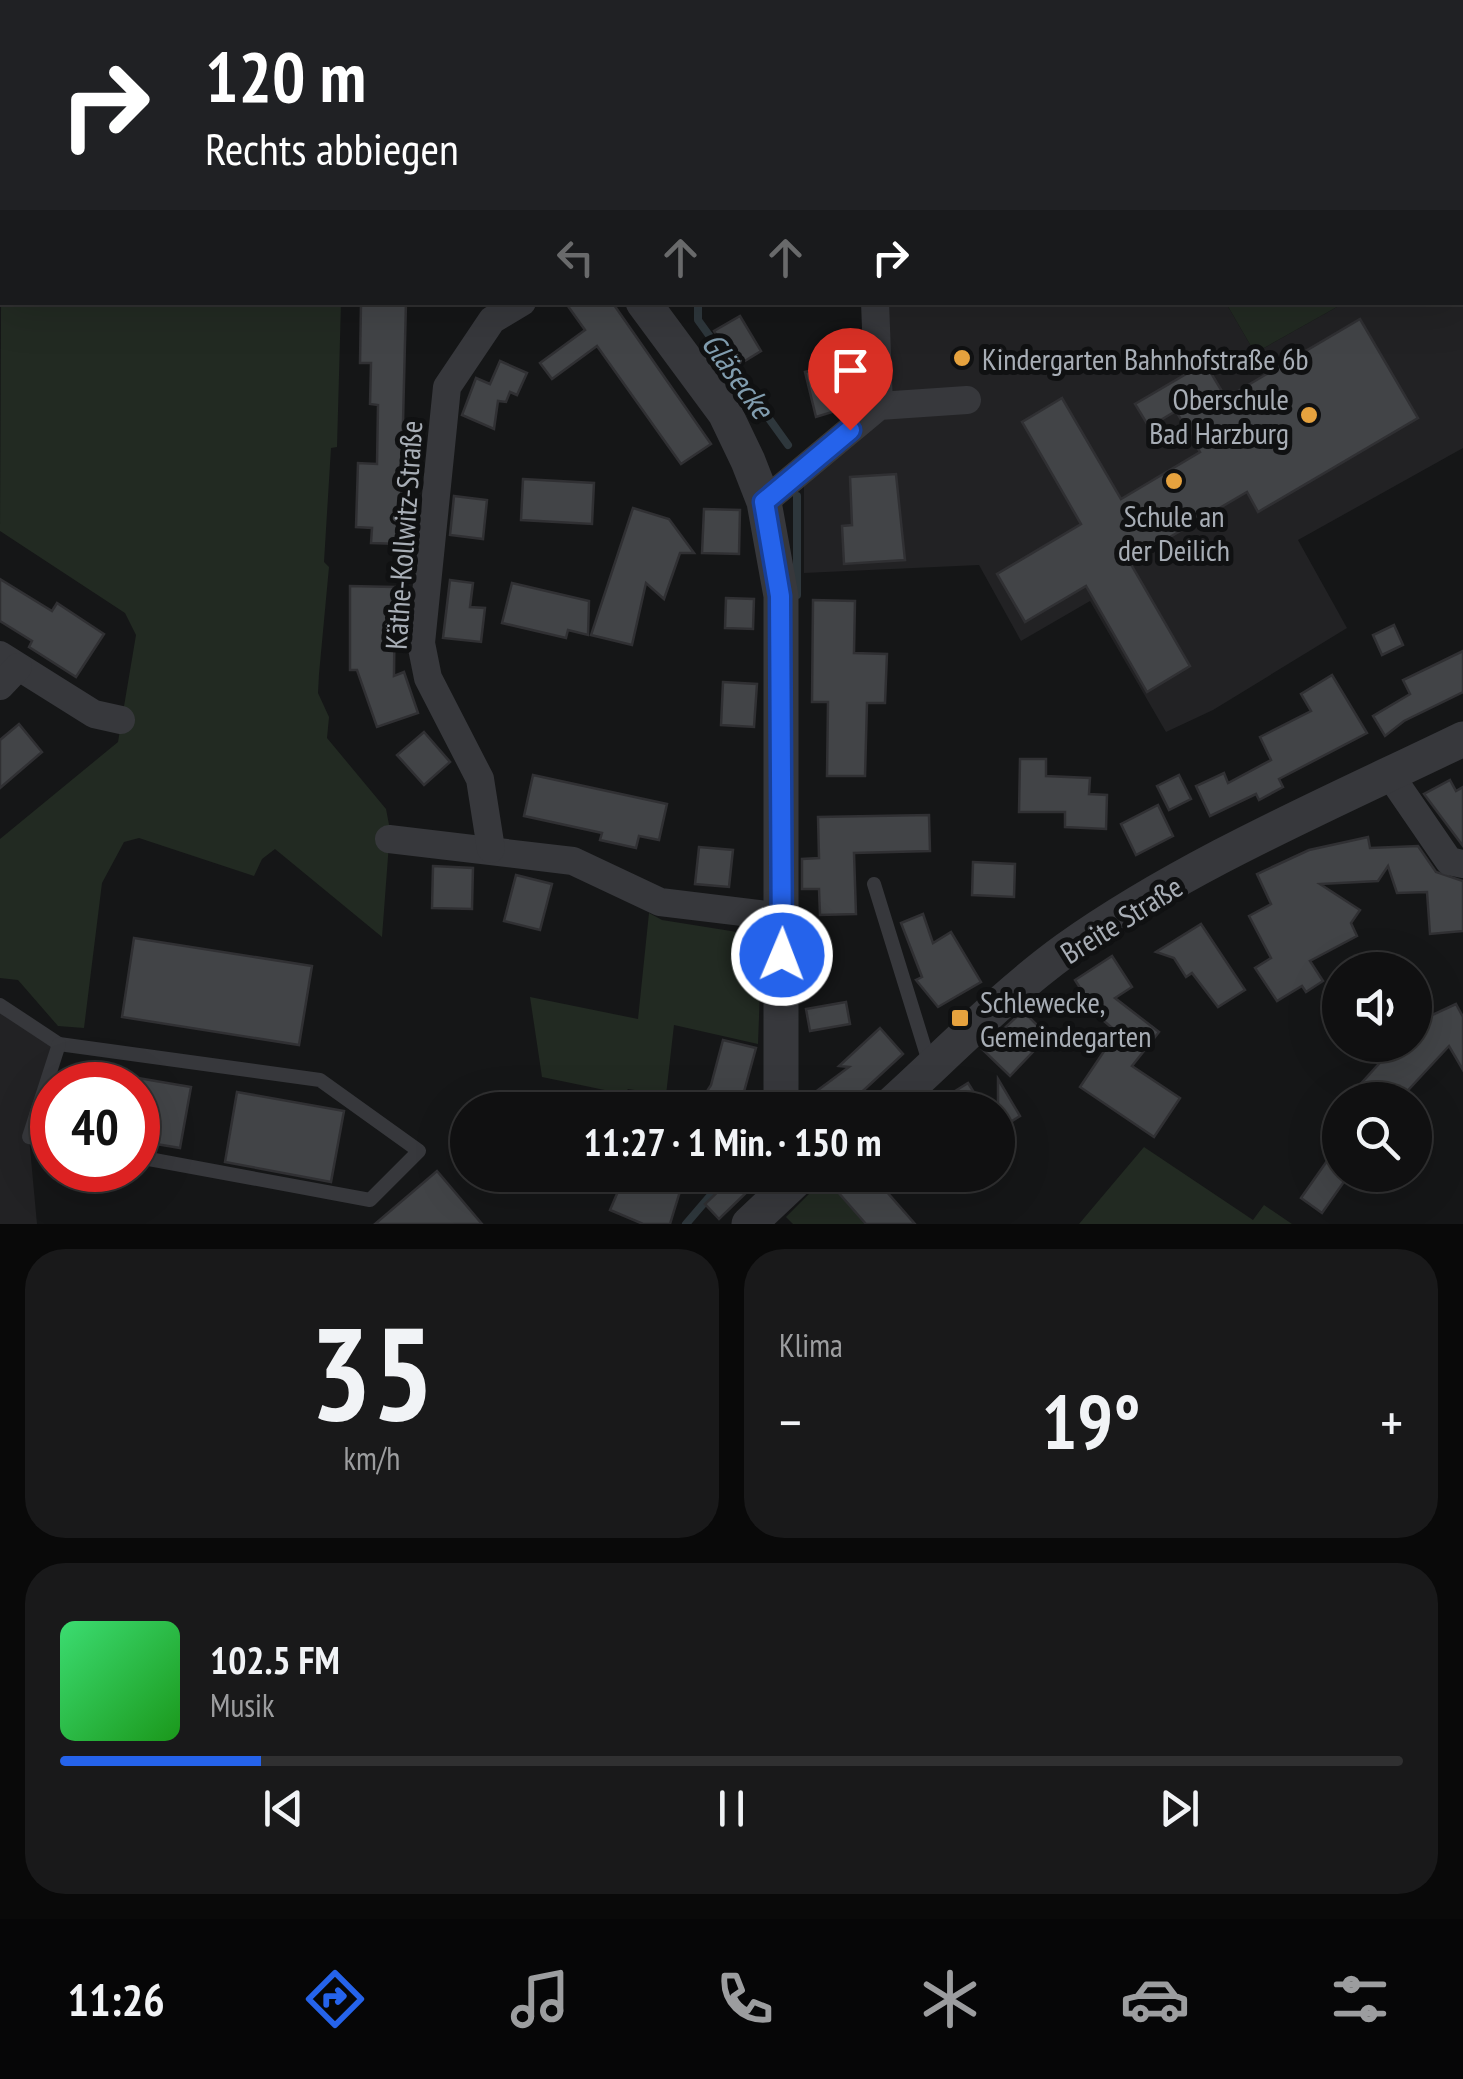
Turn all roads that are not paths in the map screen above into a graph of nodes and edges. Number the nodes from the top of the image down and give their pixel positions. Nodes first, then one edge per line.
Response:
1 (517, 305) edge
2 (644, 305) edge
3 (875, 305) edge
4 (967, 400) dead end
5 (879, 406) junction
6 (764, 502) junction
7 (6, 669) edge
8 (121, 720) dead end
9 (1463, 739) edge
10 (1390, 775) junction
11 (390, 839) dead end
12 (491, 849) junction
13 (1463, 864) edge
14 (874, 884) dead end
15 (784, 917) junction
16 (0, 1005) edge
17 (59, 1044) junction
18 (53, 1062) edge
19 (931, 1068) junction
20 (781, 1092) edge
21 (905, 1092) edge
22 (160, 1161) edge
23 (783, 1192) edge
24 (750, 1224) edge

1 - 12 street, Käthe-Kollwitz-Straße
2 - 6 street
3 - 5 street
4 - 5 street
5 - 6 street
6 - 15 street
7 - 8 street
9 - 10 street, Breite Straße
10 - 13 street
10 - 19 street, Breite Straße
11 - 12 street
12 - 15 street
14 - 19 lane
15 - 20 street
16 - 17 lane
17 - 18 lane
17 - 22 lane
19 - 21 street, Breite Straße
23 - 24 street

